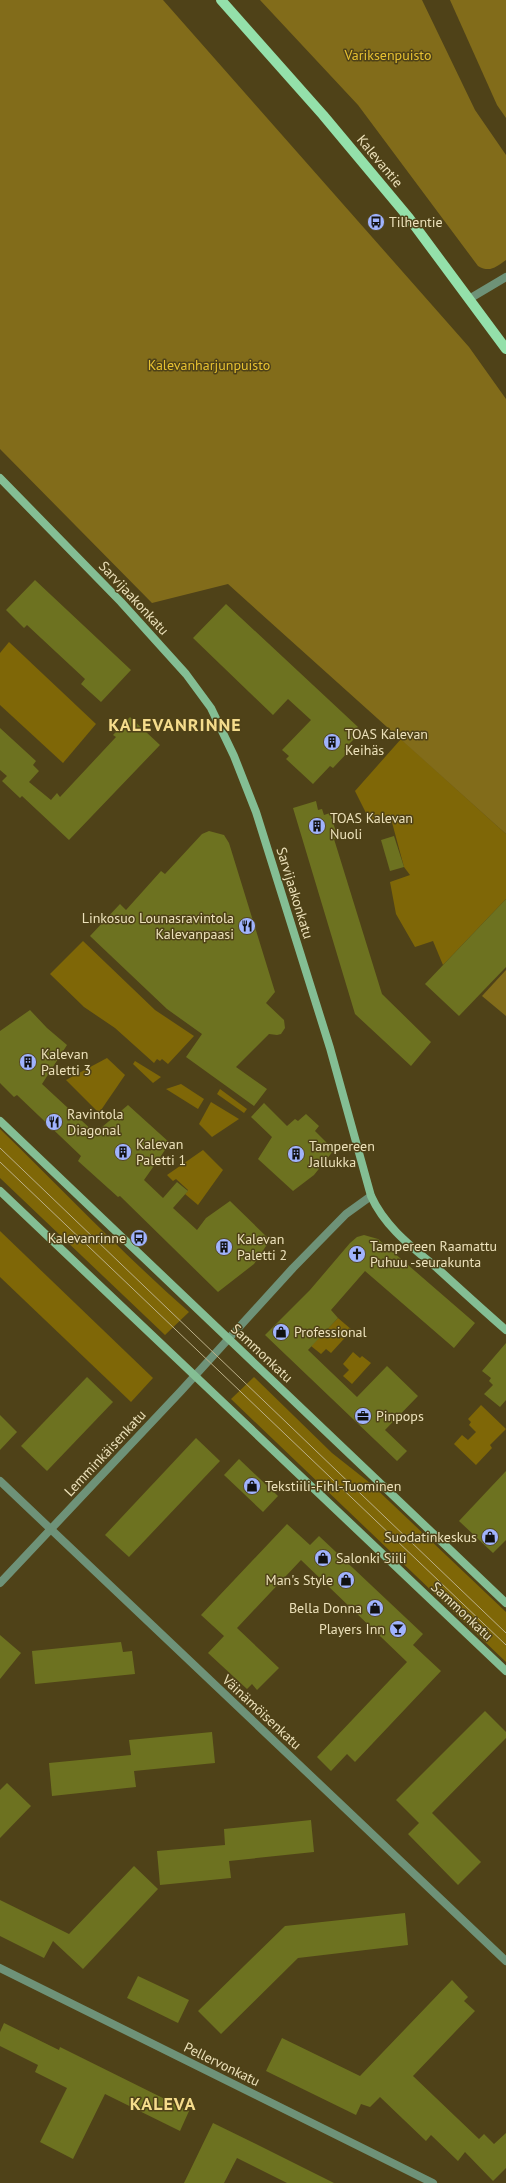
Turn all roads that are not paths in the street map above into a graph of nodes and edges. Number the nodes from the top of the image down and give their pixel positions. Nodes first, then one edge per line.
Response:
1 (221, 0) edge
2 (506, 277) edge
3 (470, 299) junction
4 (506, 349) edge
5 (0, 478) edge
6 (0, 1121) edge
7 (0, 1190) edge
8 (371, 1196) junction
9 (506, 1330) edge
10 (228, 1338) junction
11 (196, 1375) junction
12 (0, 1481) edge
13 (51, 1530) junction
14 (0, 1583) edge
15 (506, 1603) edge
16 (506, 1671) edge
17 (506, 1961) edge
18 (0, 1968) edge
19 (433, 2183) edge

1 - 3 main road, Kalevantie
2 - 3 street
3 - 4 main road, Kalevantie
5 - 8 main road, Sarvijaakonkatu
6 - 10 main road, Sammonkatu
7 - 11 main road, Sammonkatu
8 - 9 main road, Sarvijaakonkatu
8 - 10 street
10 - 11 street, Lemminkäisenkatu
10 - 15 main road, Sammonkatu
11 - 13 street, Lemminkäisenkatu
11 - 16 main road, Sammonkatu
12 - 13 street, Väinämöisenkatu
13 - 14 street, Lemminkäisenkatu
13 - 17 street, Väinämöisenkatu
18 - 19 street, Pellervonkatu

